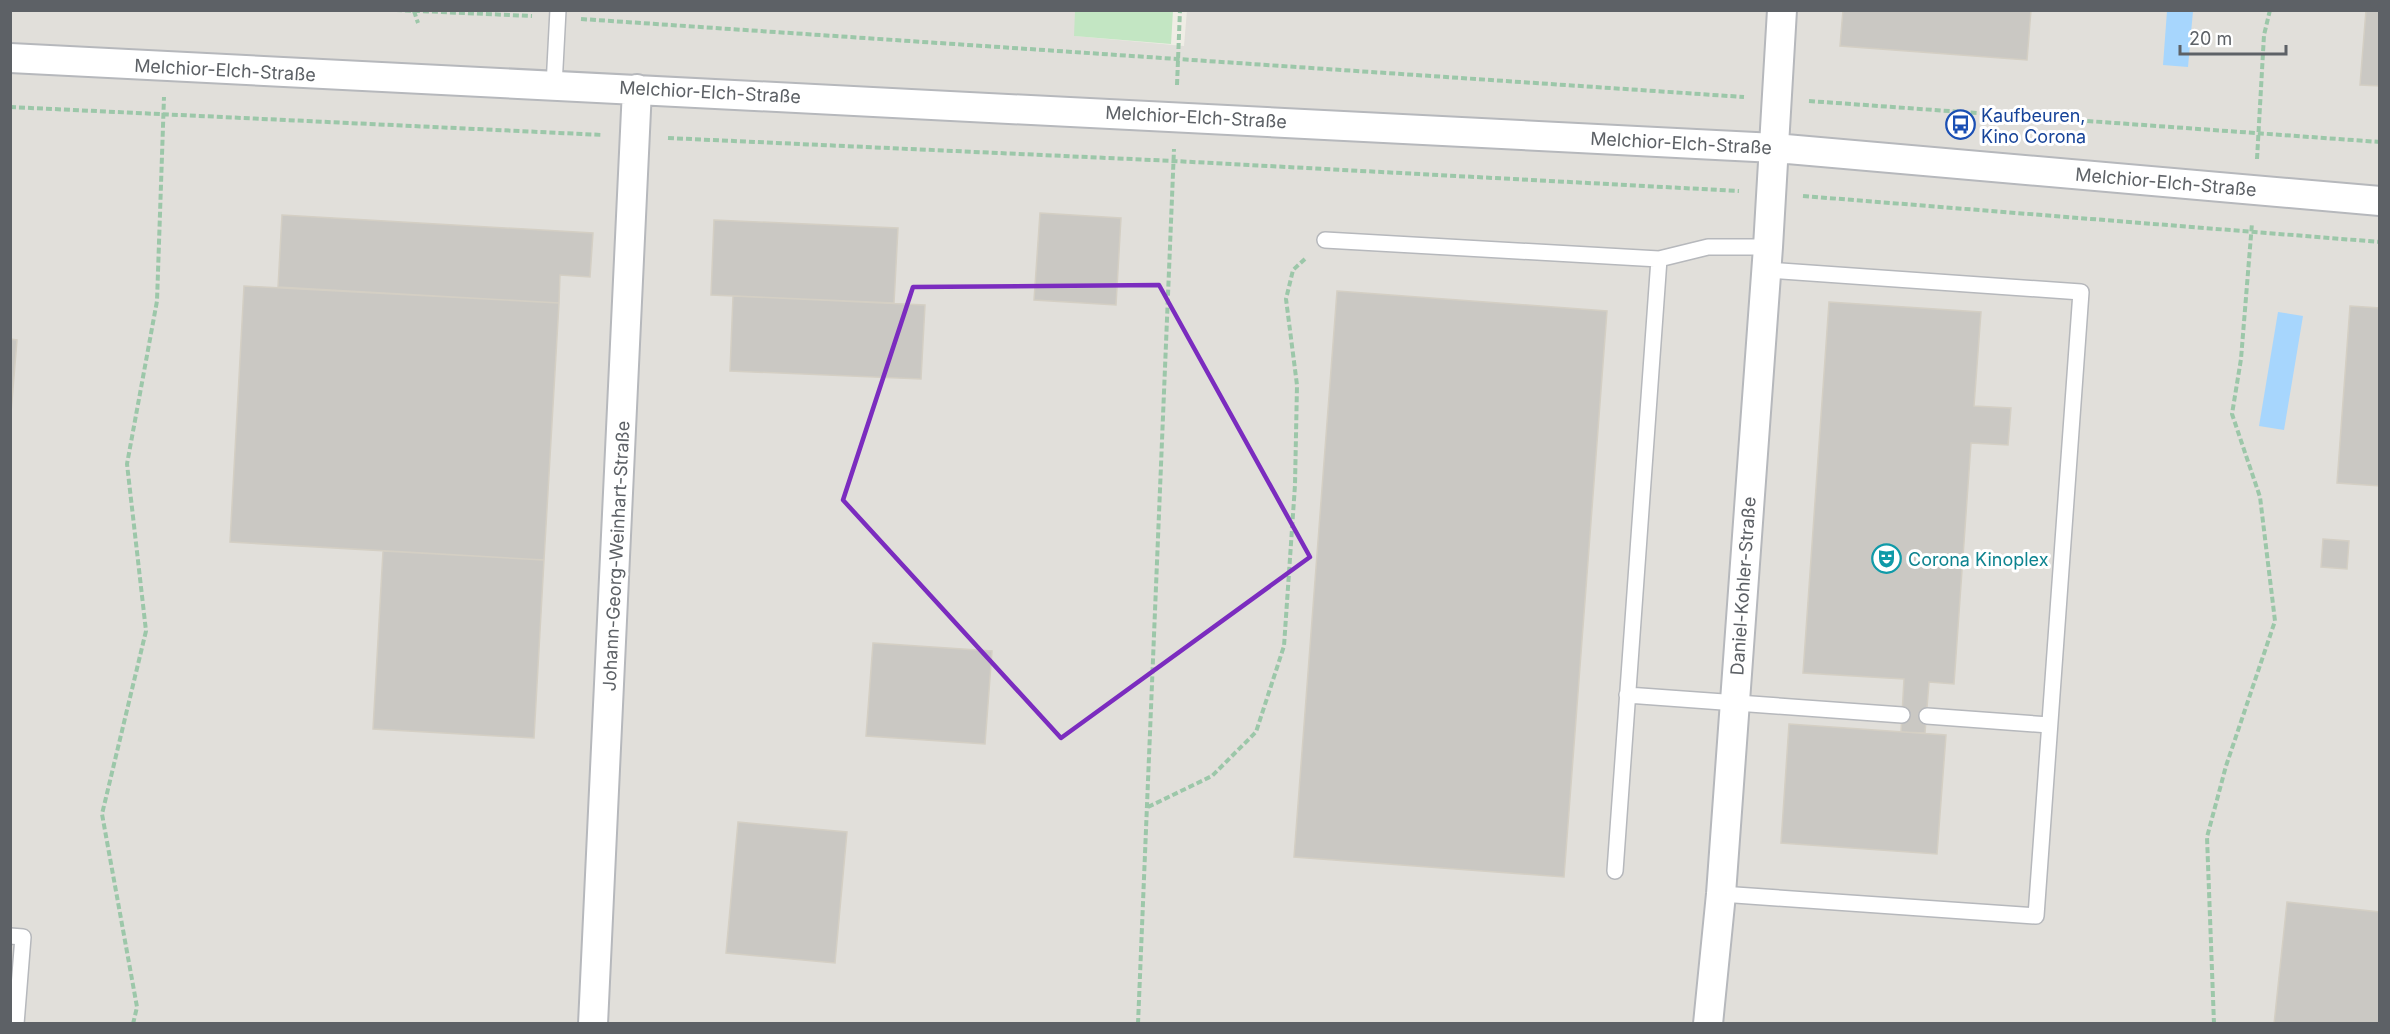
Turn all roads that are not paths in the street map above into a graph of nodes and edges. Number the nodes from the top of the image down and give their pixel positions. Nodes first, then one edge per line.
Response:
1 (1782, 10) edge
2 (558, 14) edge
3 (10, 58) edge
4 (554, 86) junction
5 (637, 89) junction
6 (1775, 148) junction
7 (2379, 201) edge
8 (1325, 240) road end
9 (1767, 258) junction
10 (1659, 259) junction
11 (1627, 695) junction
12 (1735, 703) junction
13 (1902, 715) dead end
14 (1927, 716) dead end
15 (2049, 725) junction
16 (1615, 871) dead end
17 (1721, 894) junction
18 (10, 936) edge
19 (16, 1023) edge
20 (594, 1023) edge
21 (1708, 1023) edge

1 - 6 street, Daniel-Kohler-Straße
2 - 4 lane
3 - 4 street, Melchior-Elch-Straße
4 - 5 street, Melchior-Elch-Straße
5 - 6 street, Melchior-Elch-Straße
5 - 20 street, Johann-Georg-Weinhart-Straße
6 - 7 street, Melchior-Elch-Straße
6 - 9 street, Daniel-Kohler-Straße
8 - 10 lane
9 - 10 lane
9 - 12 street, Daniel-Kohler-Straße
9 - 15 lane
10 - 11 lane
11 - 12 lane
11 - 16 lane
12 - 13 lane
12 - 17 street, Daniel-Kohler-Straße
14 - 15 lane
15 - 17 lane
17 - 21 street, Daniel-Kohler-Straße
18 - 19 lane

